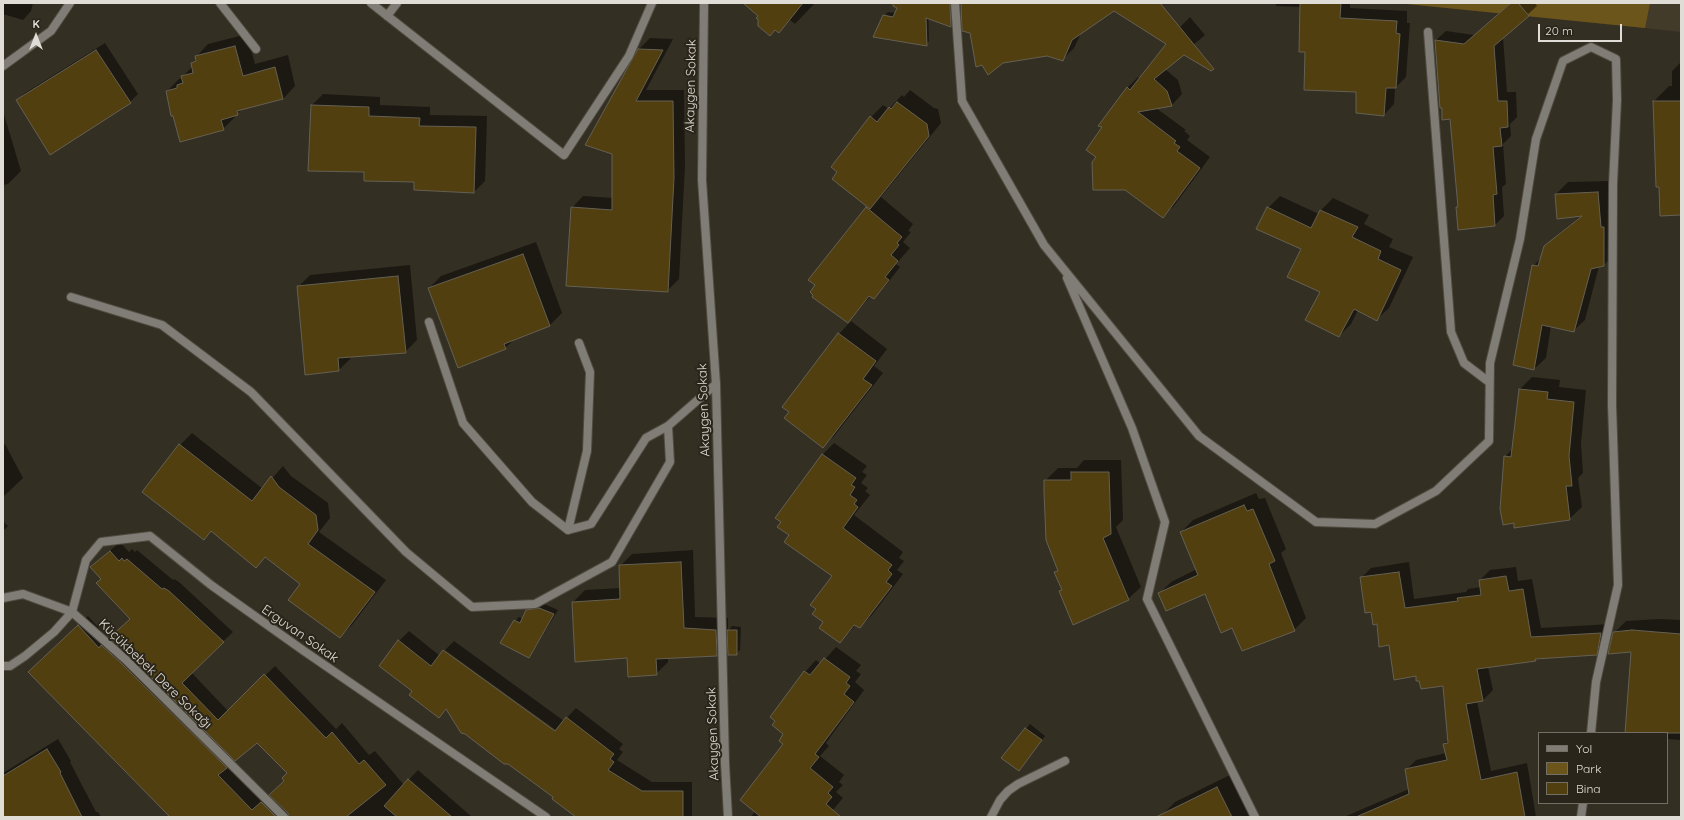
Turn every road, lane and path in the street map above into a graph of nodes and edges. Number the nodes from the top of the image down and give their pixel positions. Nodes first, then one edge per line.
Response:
1 (70, 3) edge
2 (220, 3) edge
3 (370, 3) edge
4 (397, 3) edge
5 (652, 3) edge
6 (704, 3) edge
7 (955, 3) edge
8 (387, 16) junction
9 (1428, 32) dead end
10 (256, 49) dead end
11 (3, 66) edge
12 (1063, 269) junction
13 (71, 297) dead end
14 (429, 322) dead end
15 (579, 343) dead end
16 (1489, 382) junction
17 (716, 384) junction
18 (668, 426) junction
19 (568, 530) junction
20 (3, 598) edge
21 (72, 612) junction
22 (3, 666) edge
23 (1591, 732) edge
24 (1065, 761) dead end
25 (1583, 804) edge
26 (284, 817) edge
27 (546, 817) edge
28 (728, 817) edge
29 (991, 817) edge
30 (1255, 817) edge
31 (1581, 817) edge

1 - 11 street
2 - 10 street
3 - 8 street
4 - 8 street
5 - 8 street
6 - 17 street, Akaygen Sokak
7 - 12 street
9 - 16 street
12 - 16 street
12 - 30 street
13 - 18 street
14 - 19 street
15 - 19 street
16 - 23 street
17 - 18 street
17 - 28 street, Akaygen Sokak
18 - 19 street
20 - 21 street
21 - 22 street
21 - 26 street, Küçükbebek Dere Sokağı
21 - 27 street, Erguvan Sokak
24 - 29 street
25 - 31 street

